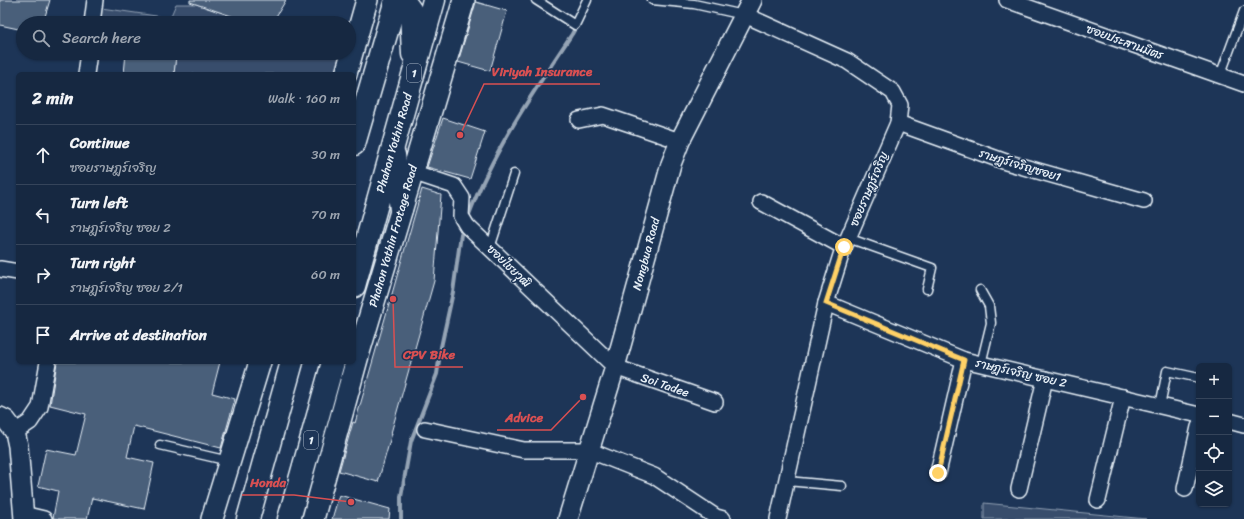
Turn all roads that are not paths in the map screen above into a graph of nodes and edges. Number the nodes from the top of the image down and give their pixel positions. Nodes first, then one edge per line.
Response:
1 (95, 0) edge
2 (367, 0) edge
3 (396, 0) edge
4 (403, 0) edge
5 (434, 0) edge
6 (464, 0) edge
7 (536, 0) edge
8 (587, 0) edge
9 (652, 0) edge
10 (1007, 0) edge
11 (748, 7) edge
12 (1244, 11) edge
13 (93, 16) edge
14 (356, 39) edge
15 (88, 60) edge
16 (350, 60) edge
17 (86, 72) edge
18 (347, 72) edge
19 (413, 74) junction
20 (1220, 76) junction
21 (1244, 84) edge
22 (579, 120) dead end
23 (898, 123) junction
24 (356, 137) edge
25 (680, 141) junction
26 (393, 146) junction
27 (412, 172) junction
28 (514, 174) dead end
29 (1144, 201) dead end
30 (761, 202) dead end
31 (401, 209) junction
32 (846, 242) junction
33 (490, 248) junction
34 (0, 269) edge
35 (16, 272) edge
36 (356, 279) edge
37 (926, 289) dead end
38 (980, 290) dead end
39 (826, 303) junction
40 (964, 360) junction
41 (356, 363) edge
42 (48, 364) edge
43 (259, 364) edge
44 (291, 364) edge
45 (332, 364) edge
46 (356, 364) edge
47 (981, 364) junction
48 (615, 367) junction
49 (1196, 377) edge
50 (1045, 379) junction
51 (1123, 397) junction
52 (716, 402) dead end
53 (1160, 406) junction
54 (1196, 414) edge
55 (0, 417) edge
56 (1232, 423) edge
57 (1244, 425) edge
58 (425, 429) dead end
59 (16, 432) junction
60 (1197, 435) edge
61 (160, 445) dead end
62 (588, 450) junction
63 (230, 461) junction
64 (938, 473) dead end
65 (787, 481) junction
66 (842, 486) dead end
67 (1019, 489) dead end
68 (1185, 489) dead end
69 (1098, 500) dead end
70 (24, 517) edge
71 (44, 519) edge
72 (212, 519) edge
73 (248, 519) edge
74 (289, 519) edge
75 (313, 519) edge
76 (568, 519) edge
77 (723, 519) edge
78 (778, 519) edge

1 - 13 street
2 - 14 main road
3 - 24 main road
4 - 19 main road
5 - 19 main road, Phahon Yothin Road / 1
6 - 27 main road, Phahon Yothin Frotage Road / 1
7 - 8 lane
9 - 11 lane
10 - 20 street, ซอยประสานมิตร
11 - 23 street, ซอยราษฎร์เจริญ
11 - 25 street, Nongbua Road
12 - 20 lane
15 - 17 street
16 - 18 main road
19 - 26 main road, Phahon Yothin Road / 1
20 - 21 street, ซอยประสานมิตร
22 - 25 street
23 - 29 street, ราษฎร์เจริญซอย1
23 - 32 street, ซอยราษฎร์เจริญ
25 - 48 street, Nongbua Road
26 - 31 main road
26 - 36 main road, Phahon Yothin Road / 1
27 - 31 main road, Phahon Yothin Frotage Road / 1
27 - 33 street, ซอยไชยวุฒิ
28 - 33 lane
30 - 32 street
31 - 41 main road, Phahon Yothin Frotage Road / 1
32 - 37 lane
32 - 39 street, ซอยราษฎร์เจริญ
33 - 48 street, ซอยไชยวุฒิ
34 - 35 street
38 - 47 lane
39 - 40 street, ราษฎร์เจริญ ซอย 2
39 - 65 street, ซอยราษฎร์เจริญ
40 - 47 street, ราษฎร์เจริญ ซอย 2
40 - 64 street
42 - 59 street
43 - 63 main road
44 - 73 main road
45 - 74 main road, 1
46 - 75 main road, Phahon Yothin Frotage Road / 1
47 - 50 street, ราษฎร์เจริญ ซอย 2
48 - 52 street, Soi Tadee
48 - 62 street, Nongbua Road
49 - 53 lane
50 - 51 street, ราษฎร์เจริญ ซอย 2
50 - 67 street
51 - 53 street, ราษฎร์เจริญ ซอย 2
51 - 69 street
53 - 54 street, ราษฎร์เจริญ ซอย 2
55 - 59 street
56 - 57 street
58 - 62 street
59 - 70 street
60 - 68 street
61 - 63 lane
62 - 76 street, Nongbua Road
62 - 77 street
63 - 72 main road
65 - 66 lane
65 - 78 street, ซอยราษฎร์เจริญ
70 - 71 street

